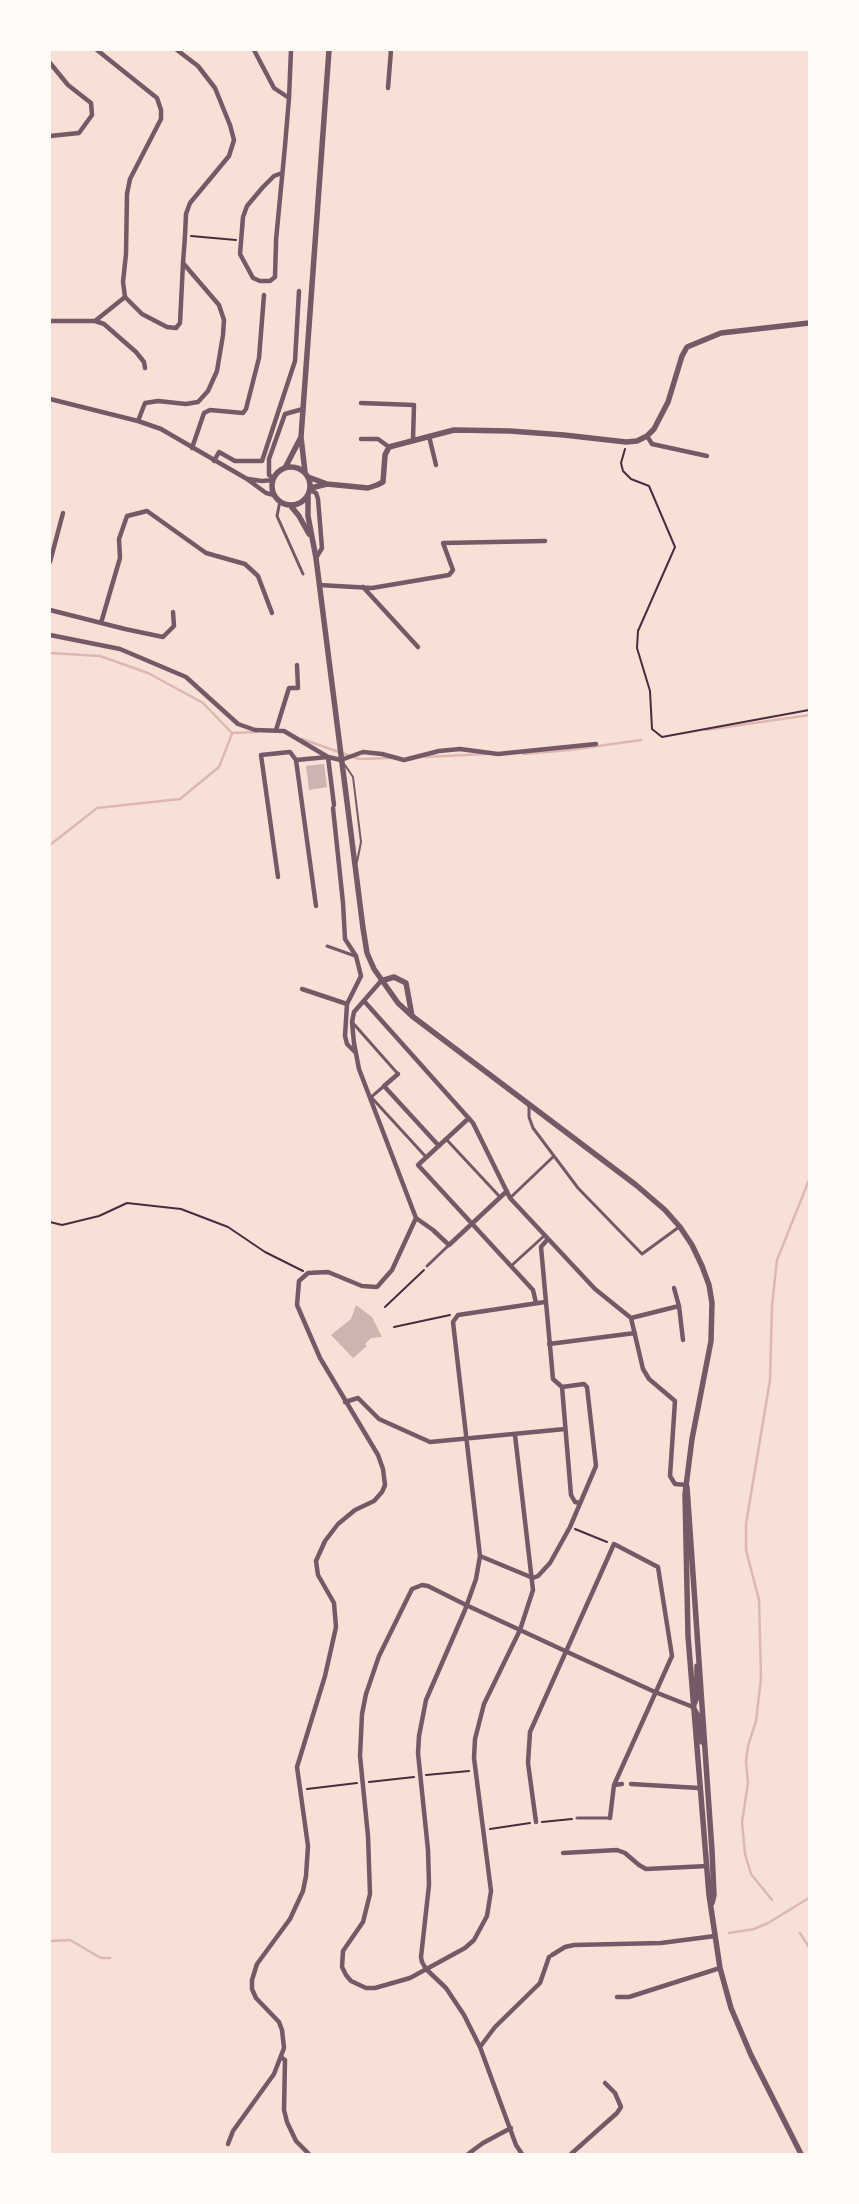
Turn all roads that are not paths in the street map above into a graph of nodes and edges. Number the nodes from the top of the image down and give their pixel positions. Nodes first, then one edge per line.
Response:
1 (97, 50) edge
2 (177, 50) edge
3 (254, 50) edge
4 (291, 50) edge
5 (329, 50) edge
6 (391, 50) edge
7 (50, 63) edge
8 (388, 88) dead end
9 (289, 98) junction
10 (50, 136) edge
11 (282, 174) junction
12 (183, 263) junction
13 (299, 291) dead end
14 (264, 295) dead end
15 (125, 297) junction
16 (50, 321) edge
17 (95, 321) junction
18 (809, 323) edge
19 (145, 368) dead end
20 (50, 400) edge
21 (361, 403) dead end
22 (303, 409) junction
23 (138, 420) junction
24 (429, 436) junction
25 (647, 436) junction
26 (301, 437) junction
27 (360, 439) dead end
28 (413, 440) junction
29 (192, 448) junction
30 (388, 448) junction
31 (707, 456) dead end
32 (214, 461) junction
33 (436, 465) dead end
34 (285, 468) junction
35 (307, 474) junction
36 (247, 479) junction
37 (273, 479) junction
38 (327, 484) junction
39 (310, 491) junction
40 (274, 495) junction
41 (280, 501) junction
42 (290, 505) junction
43 (63, 513) dead end
44 (312, 538) junction
45 (544, 541) dead end
46 (316, 558) junction
47 (50, 562) edge
48 (303, 574) dead end
49 (319, 585) junction
50 (363, 587) junction
51 (50, 610) edge
52 (173, 612) dead end
53 (272, 613) dead end
54 (101, 624) junction
55 (50, 635) edge
56 (418, 647) dead end
57 (297, 665) dead end
58 (276, 730) junction
59 (596, 744) dead end
60 (328, 757) junction
61 (296, 760) junction
62 (341, 760) junction
63 (355, 869) junction
64 (278, 877) dead end
65 (316, 906) dead end
66 (327, 946) dead end
67 (356, 956) junction
68 (381, 981) junction
69 (302, 989) dead end
70 (364, 1001) junction
71 (347, 1004) junction
72 (412, 1016) junction
73 (352, 1022) junction
74 (356, 1053) junction
75 (398, 1074) joint
76 (384, 1086) junction
77 (370, 1098) junction
78 (529, 1105) junction
79 (469, 1118) junction
80 (446, 1139) junction
81 (439, 1146) junction
82 (554, 1156) junction
83 (426, 1157) junction
84 (507, 1191) junction
85 (500, 1197) junction
86 (510, 1198) junction
87 (416, 1218) junction
88 (472, 1224) junction
89 (680, 1226) junction
90 (545, 1238) junction
91 (449, 1245) junction
92 (427, 1266) road end
93 (511, 1266) junction
94 (674, 1288) dead end
95 (545, 1302) junction
96 (536, 1303) junction
97 (679, 1306) junction
98 (631, 1318) junction
99 (634, 1333) junction
100 (682, 1340) dead end
101 (549, 1344) junction
102 (562, 1387) junction
103 (345, 1402) junction
104 (565, 1429) junction
105 (515, 1435) junction
106 (466, 1439) junction
107 (687, 1485) junction
108 (580, 1504) junction
109 (480, 1556) junction
110 (533, 1578) junction
111 (466, 1605) junction
112 (520, 1630) junction
113 (566, 1652) junction
114 (698, 1659) junction
115 (655, 1692) junction
116 (693, 1707) junction
117 (704, 1748) junction
118 (622, 1784) dead end
119 (630, 1784) dead end
120 (614, 1785) junction
121 (699, 1788) junction
122 (577, 1818) dead end
123 (610, 1818) joint
124 (536, 1822) dead end
125 (563, 1853) dead end
126 (707, 1866) junction
127 (712, 1903) junction
128 (715, 1936) junction
129 (426, 1968) junction
130 (720, 1968) junction
131 (617, 1997) dead end
132 (480, 2047) junction
133 (281, 2057) junction
134 (605, 2083) dead end
135 (511, 2128) junction
136 (228, 2144) dead end
137 (309, 2154) edge
138 (468, 2154) edge
139 (522, 2154) edge
140 (571, 2154) edge
141 (801, 2154) edge

1 - 15 street
2 - 12 street
3 - 9 street
4 - 9 street
5 - 22 street
6 - 8 street
7 - 10 street
9 - 11 street
11 - 11 street
12 - 15 street
12 - 23 street
13 - 32 street
14 - 29 street
15 - 17 street
16 - 17 street
17 - 19 street
18 - 25 street
20 - 23 street
21 - 28 street
22 - 26 street
22 - 37 street
23 - 29 street
24 - 25 street
24 - 28 street
24 - 33 street
25 - 31 street
26 - 34 street
26 - 35 street
27 - 30 street
28 - 30 street
29 - 32 street
30 - 38 street
32 - 36 street
34 - 35 street
34 - 37 street
35 - 38 street
35 - 39 street
36 - 37 street
36 - 40 street
37 - 40 street
38 - 39 street
39 - 42 street
39 - 44 street
39 - 46 street
40 - 41 street
41 - 42 street
41 - 48 street
42 - 44 street
43 - 47 street
44 - 46 street
45 - 50 street
46 - 49 street
49 - 50 street
49 - 62 street
50 - 56 street
51 - 54 street
52 - 54 street
53 - 54 street
55 - 58 street
57 - 58 street
58 - 60 street
59 - 62 street
60 - 61 street
60 - 62 street
60 - 67 street
61 - 64 street
61 - 65 street
62 - 63 street
62 - 63 lane
63 - 68 street
66 - 67 street
67 - 71 street
68 - 70 street
68 - 72 street
68 - 72 street
69 - 71 street
70 - 73 street
70 - 79 street
71 - 74 street
72 - 78 street
73 - 74 street
73 - 75 street
74 - 77 street
75 - 76 street
76 - 77 street
76 - 81 street
77 - 83 street
77 - 87 street
78 - 82 street
78 - 89 street
79 - 80 street
79 - 84 street
80 - 81 street
80 - 85 street
81 - 83 street
82 - 86 street
82 - 89 street
83 - 88 street
84 - 85 street
84 - 86 street
85 - 88 street
86 - 90 street
87 - 91 street
87 - 103 street
88 - 91 street
88 - 93 street
89 - 107 street
90 - 93 street
90 - 95 street
90 - 98 street
91 - 92 street
93 - 96 street
94 - 97 street
95 - 96 street
95 - 101 street
96 - 106 street
97 - 98 street
97 - 100 street
98 - 99 street
99 - 101 street
99 - 107 street
101 - 102 street
102 - 104 street
102 - 108 street
103 - 106 street
103 - 133 street
104 - 105 street
104 - 108 street
105 - 106 street
105 - 110 street
106 - 109 street
107 - 114 street
107 - 116 street
108 - 110 street
109 - 110 street
109 - 111 street
110 - 112 street
111 - 112 street
111 - 129 street
111 - 129 street
112 - 113 street
112 - 129 street
113 - 115 street
113 - 115 street
113 - 124 street
114 - 116 street
114 - 117 street
115 - 116 street
115 - 120 street
116 - 117 street
116 - 121 street
117 - 127 street
118 - 120 street
119 - 121 street
120 - 123 street
121 - 126 street
122 - 123 street
125 - 126 street
126 - 127 street
127 - 128 street
128 - 130 street
128 - 132 street
129 - 132 street
130 - 131 street
130 - 141 street
132 - 135 street
133 - 136 street
133 - 137 street
134 - 140 street
135 - 138 street
135 - 139 street

